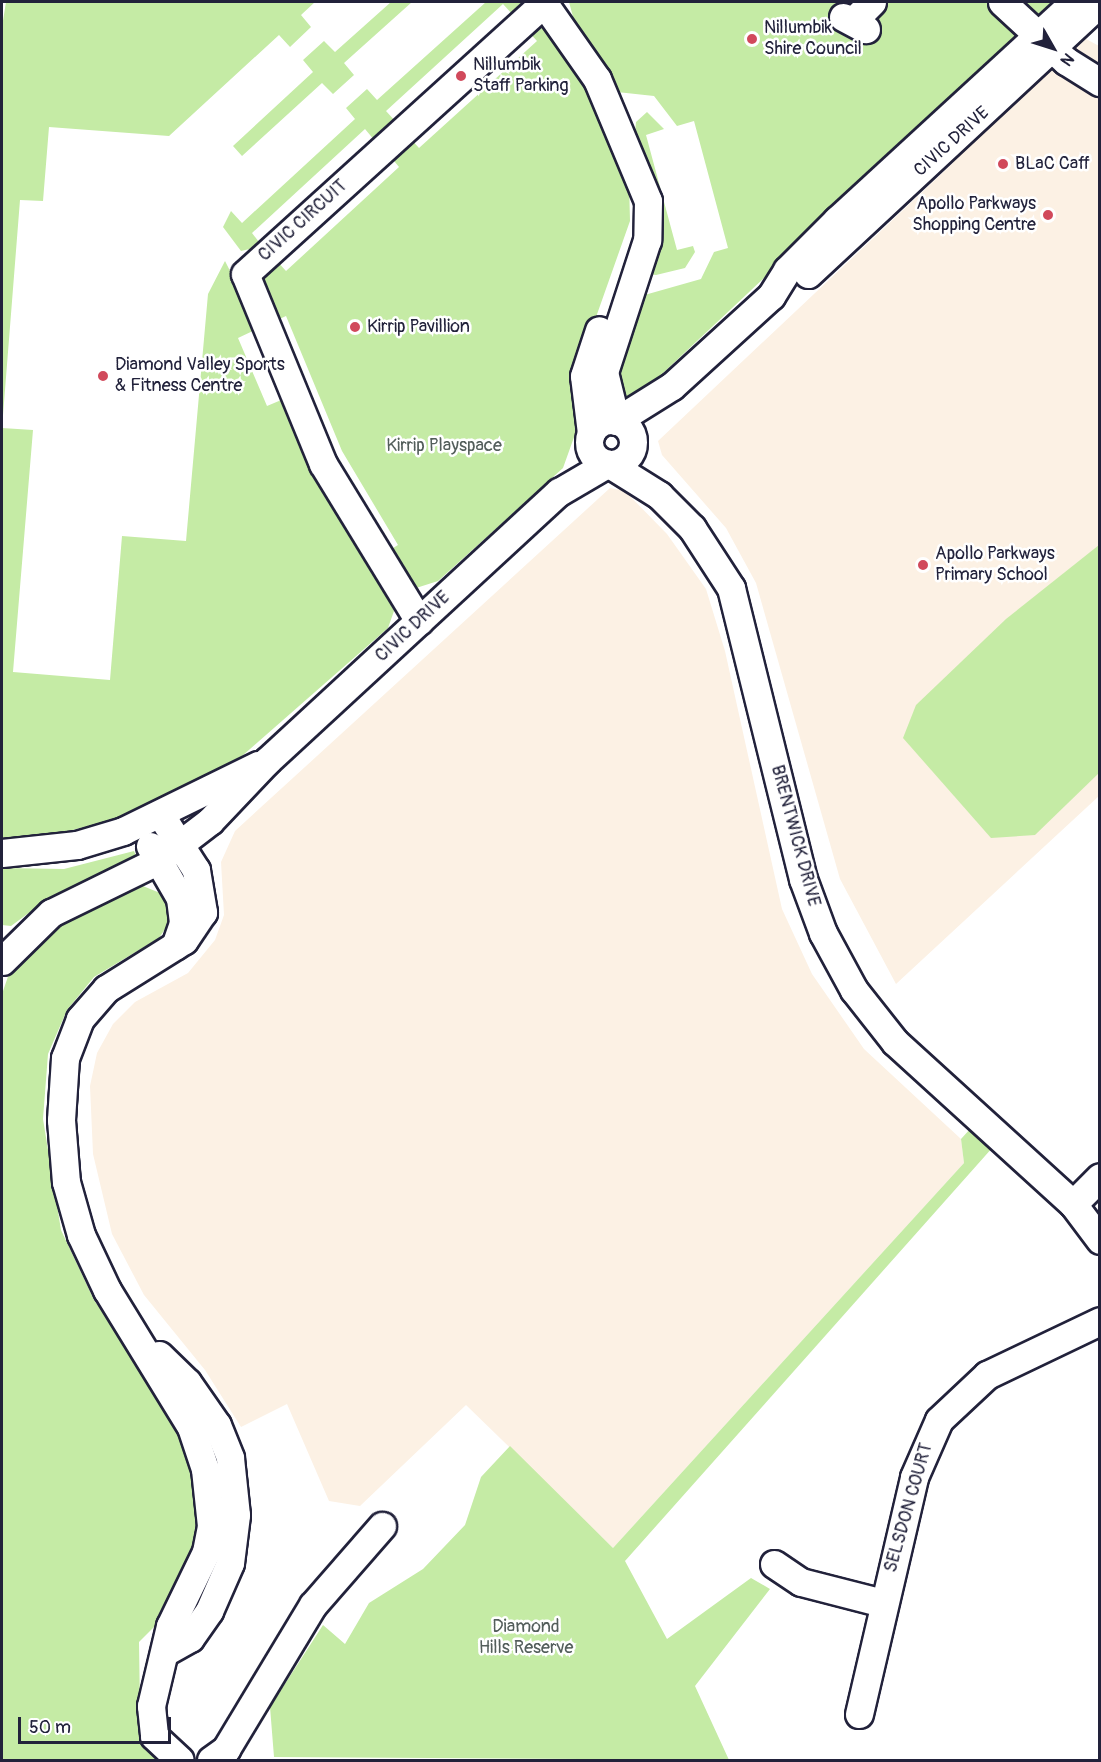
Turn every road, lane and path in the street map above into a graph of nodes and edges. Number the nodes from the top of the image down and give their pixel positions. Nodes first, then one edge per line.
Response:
1 (544, 2) edge
2 (1002, 2) edge
3 (1074, 2) edge
4 (1100, 3) edge
5 (1046, 42) junction
6 (1100, 82) edge
7 (634, 162) junction
8 (672, 386) junction
9 (616, 421) junction
10 (591, 434) junction
11 (634, 442) junction
12 (609, 464) junction
13 (559, 492) junction
14 (659, 495) junction
15 (419, 621) junction
16 (267, 761) junction
17 (150, 821) junction
18 (2, 853) edge
19 (170, 853) junction
20 (2, 961) edge
21 (1100, 1177) edge
22 (1073, 1204) junction
23 (1100, 1240) edge
24 (1100, 1321) edge
25 (382, 1526) dead end
26 (774, 1564) dead end
27 (883, 1604) junction
28 (859, 1714) dead end
29 (227, 1757) edge
30 (180, 1761) edge

1 - 7 street, CIVIC CIRCUIT
1 - 15 street, CIVIC CIRCUIT
2 - 5 street
3 - 5 street, CIVIC DRIVE
4 - 5 street, CIVIC DRIVE
5 - 6 street
5 - 8 street, CIVIC DRIVE
7 - 9 street, CIVIC CIRCUIT
7 - 10 street, CIVIC CIRCUIT
8 - 9 street, CIVIC DRIVE
8 - 11 street, CIVIC DRIVE
9 - 10 street
9 - 11 street
10 - 12 street
10 - 13 street, CIVIC DRIVE
11 - 12 street
11 - 14 street, BRENTWICK DRIVE
12 - 13 street, CIVIC DRIVE
12 - 14 street, BRENTWICK DRIVE
13 - 15 street, CIVIC DRIVE
14 - 22 street, BRENTWICK DRIVE
15 - 16 street, CIVIC DRIVE
16 - 17 street, CIVIC DRIVE
16 - 19 street, CIVIC DRIVE
17 - 18 street, CIVIC DRIVE
17 - 19 street
19 - 20 street, CIVIC DRIVE
19 - 30 street
21 - 22 street
22 - 23 street, BRENTWICK DRIVE
24 - 27 street, SELSDON COURT
25 - 29 street
26 - 27 street
27 - 28 street, SELSDON COURT

